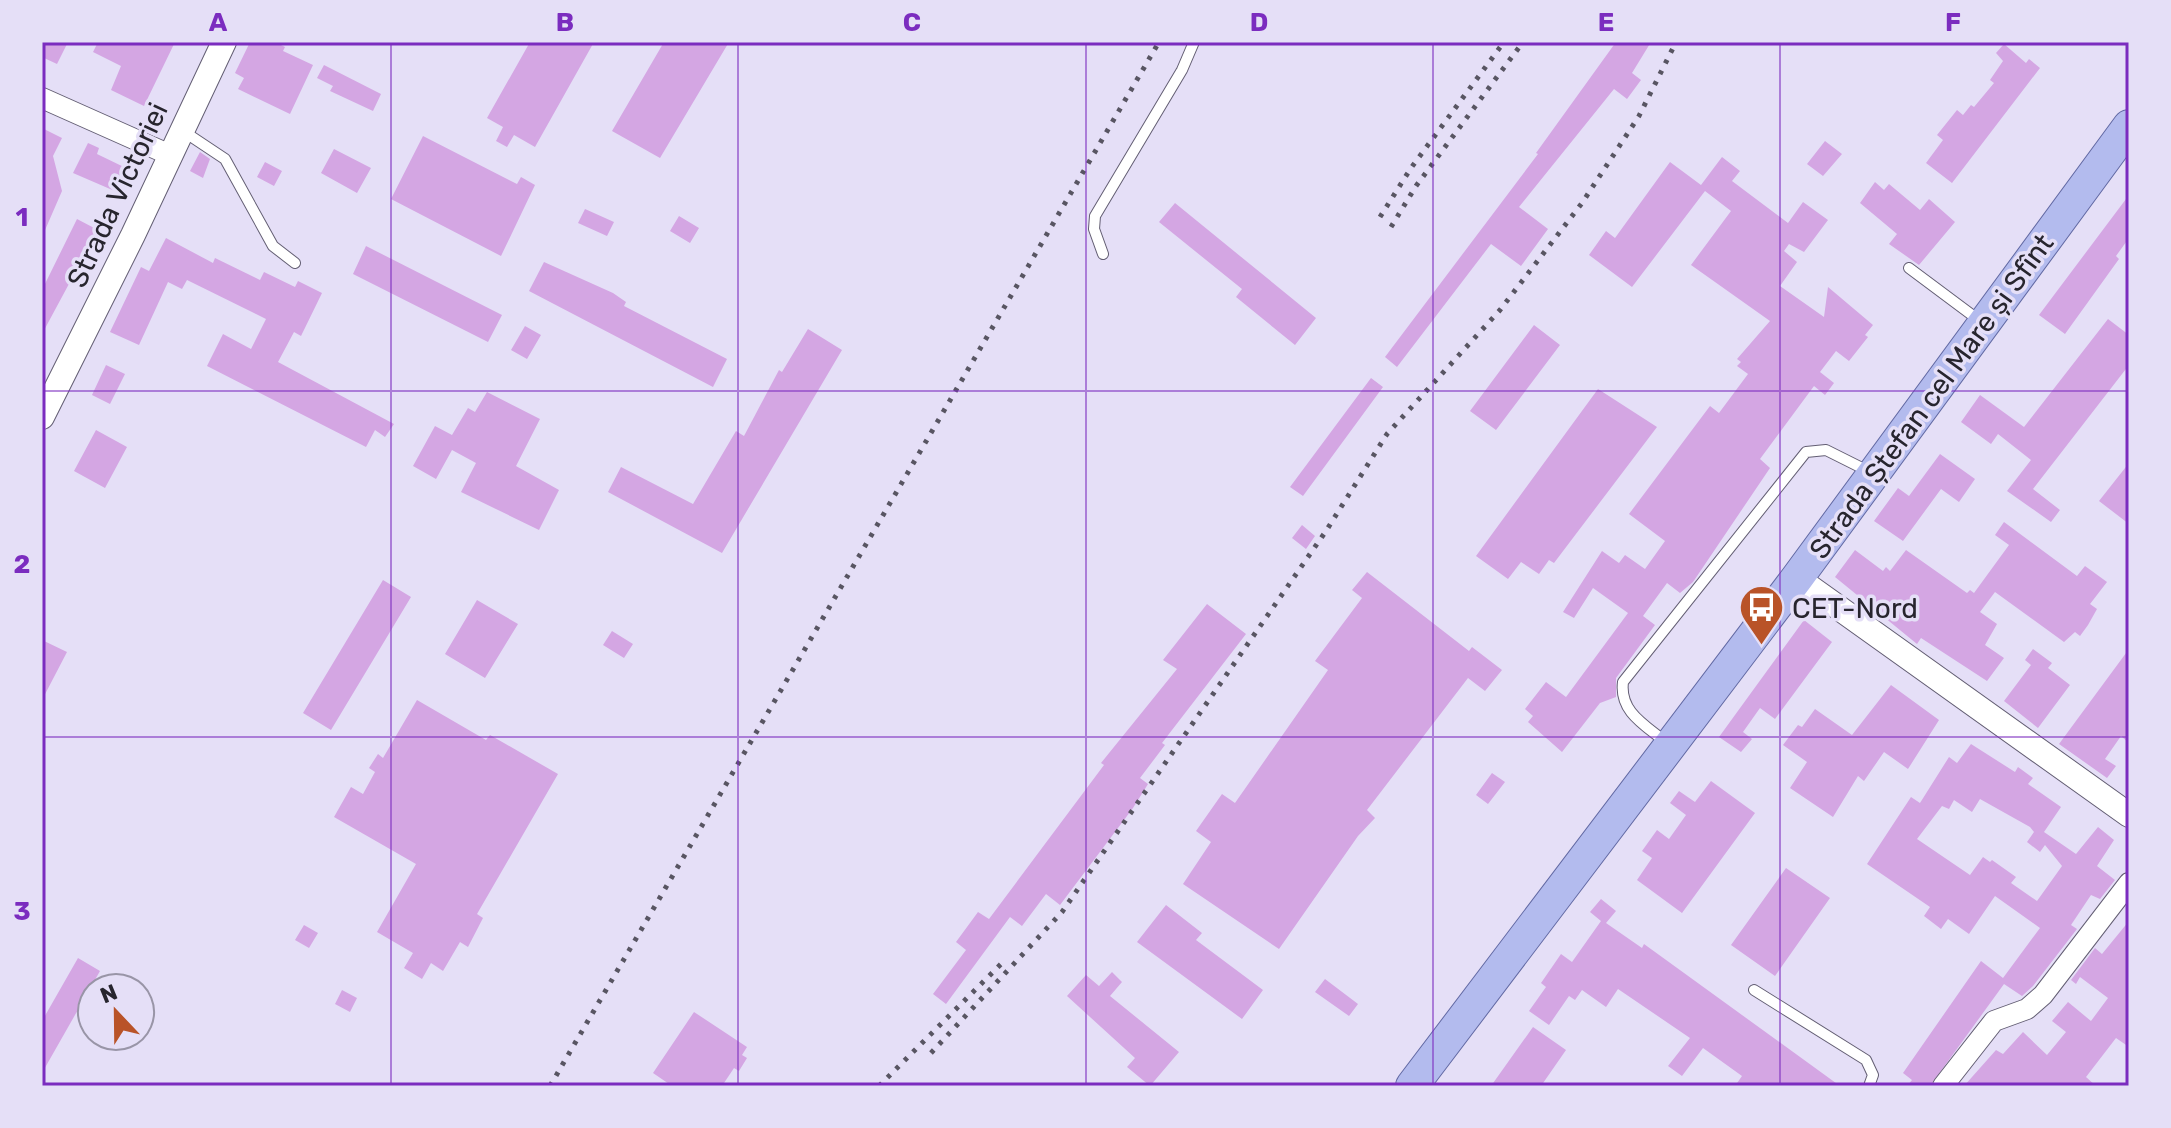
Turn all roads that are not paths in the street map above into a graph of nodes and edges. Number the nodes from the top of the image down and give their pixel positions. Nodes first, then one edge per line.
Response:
1 (224, 42) edge
2 (1194, 42) edge
3 (42, 98) edge
4 (2129, 126) edge
5 (181, 130) junction
6 (170, 155) junction
7 (1103, 254) dead end
8 (295, 263) dead end
9 (1909, 268) dead end
10 (1984, 324) junction
11 (42, 417) edge
12 (1874, 474) junction
13 (1797, 578) junction
14 (1669, 745) junction
15 (2129, 815) edge
16 (2129, 883) edge
17 (1754, 990) dead end
18 (1412, 1086) edge
19 (1869, 1086) edge
20 (1943, 1086) edge

1 - 5 street, Strada Victoriei
2 - 7 lane
3 - 6 street
4 - 10 main road, Strada Ștefan cel Mare și Sfînt
5 - 6 street, Strada Victoriei
5 - 8 lane
6 - 11 street, Strada Victoriei
9 - 10 lane
10 - 12 main road, Strada Ștefan cel Mare și Sfînt
12 - 13 main road, Strada Ștefan cel Mare și Sfînt
12 - 14 lane
13 - 14 main road, Strada Ștefan cel Mare și Sfînt
13 - 15 street
14 - 18 main road, Strada Ștefan cel Mare și Sfînt
16 - 20 street
17 - 19 lane

